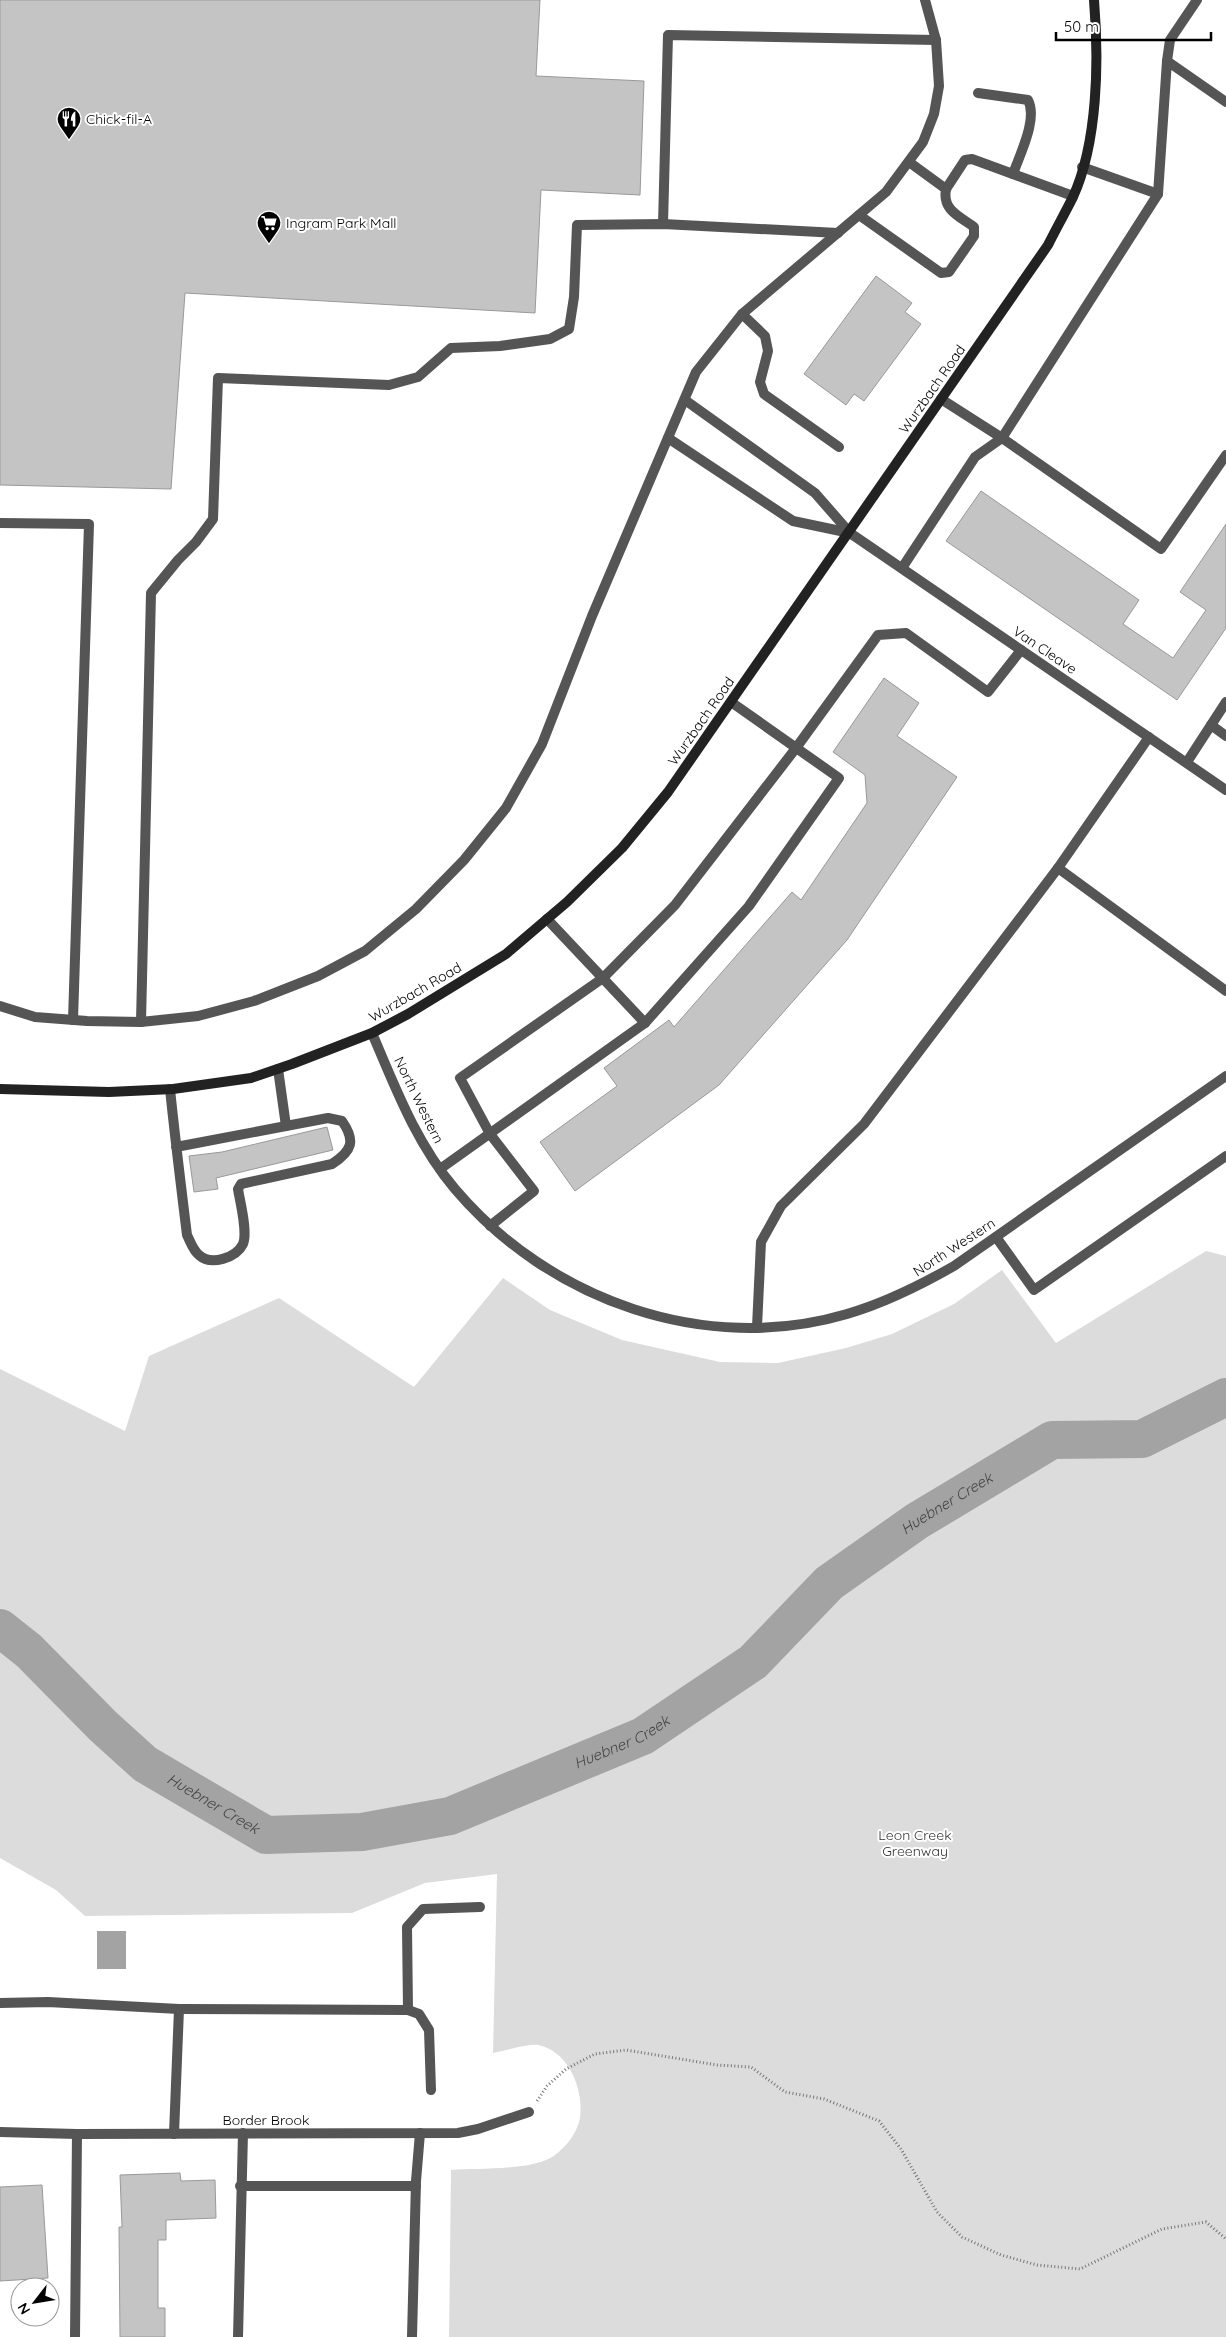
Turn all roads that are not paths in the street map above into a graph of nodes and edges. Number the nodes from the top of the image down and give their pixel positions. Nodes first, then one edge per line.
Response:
1 (925, 0) edge
2 (1094, 0) edge
3 (1197, 0) edge
4 (936, 40) junction
5 (1167, 61) junction
6 (978, 93) dead end
7 (1226, 102) edge
8 (909, 162) junction
9 (1082, 168) junction
10 (1013, 174) junction
11 (946, 189) junction
12 (1158, 194) junction
13 (1074, 196) junction
14 (860, 215) junction
15 (663, 224) junction
16 (838, 233) junction
17 (742, 314) junction
18 (942, 399) junction
19 (685, 400) junction
20 (668, 438) junction
21 (1002, 438) junction
22 (838, 448) dead end
23 (1226, 455) edge
24 (0, 523) edge
25 (850, 532) junction
26 (902, 568) junction
27 (1021, 650) junction
28 (731, 702) junction
29 (1226, 702) edge
30 (1211, 725) junction
31 (1226, 736) edge
32 (1150, 737) junction
33 (796, 748) junction
34 (1187, 762) junction
35 (1226, 790) edge
36 (1058, 868) junction
37 (547, 919) junction
38 (603, 978) junction
39 (1226, 991) edge
40 (0, 1006) edge
41 (73, 1020) junction
42 (141, 1022) junction
43 (645, 1023) junction
44 (372, 1033) junction
45 (278, 1069) junction
46 (1226, 1076) edge
47 (170, 1089) junction
48 (0, 1090) edge
49 (286, 1126) junction
50 (490, 1134) junction
51 (176, 1147) junction
52 (1226, 1156) edge
53 (440, 1169) junction
54 (490, 1226) junction
55 (996, 1237) junction
56 (757, 1327) junction
57 (480, 1906) dead end
58 (0, 2003) edge
59 (179, 2008) junction
60 (408, 2010) junction
61 (431, 2090) dead end
62 (529, 2112) road end
63 (0, 2132) edge
64 (243, 2133) junction
65 (420, 2133) junction
66 (77, 2134) junction
67 (174, 2134) junction
68 (416, 2183) junction
69 (240, 2186) junction
70 (75, 2337) edge
71 (238, 2337) edge
72 (412, 2337) edge

1 - 4 street
2 - 9 main road, Wurzbach Road
3 - 5 street
4 - 8 street
4 - 15 street
5 - 7 street
5 - 12 street
6 - 10 street
8 - 11 street
8 - 14 street
9 - 12 street
9 - 13 main road, Wurzbach Road
10 - 11 street
10 - 13 street
11 - 14 street
12 - 21 street
13 - 18 main road, Wurzbach Road
14 - 16 street
15 - 16 street
15 - 42 street
16 - 17 street
17 - 19 street
17 - 22 street
18 - 21 street
18 - 25 main road, Wurzbach Road
19 - 20 street
19 - 25 street
20 - 25 street
20 - 42 street
21 - 23 street
21 - 26 street
24 - 41 street
25 - 26 street, Van Cleave
25 - 28 main road, Wurzbach Road
26 - 27 street, Van Cleave
27 - 32 street, Van Cleave
27 - 33 street
28 - 33 street
28 - 37 main road, Wurzbach Road
29 - 30 street
30 - 31 street
30 - 34 street
32 - 34 street, Van Cleave
32 - 36 street
33 - 38 street
33 - 43 street
34 - 35 street, Van Cleave
36 - 39 street
36 - 56 street
37 - 38 street
37 - 44 main road, Wurzbach Road
38 - 43 street
38 - 50 street
40 - 41 street
41 - 42 street
43 - 50 street
44 - 45 main road, Wurzbach Road
44 - 53 street, North Western
45 - 47 main road, Wurzbach Road
45 - 49 street
46 - 55 street, North Western
47 - 48 main road, Wurzbach Road
47 - 51 street
49 - 51 street
49 - 51 street
50 - 53 street
50 - 54 street
52 - 55 street
53 - 54 street, North Western
54 - 56 street, North Western
55 - 56 street, North Western
57 - 60 street
58 - 59 street
59 - 60 street
59 - 67 street
60 - 61 street
62 - 65 street, Border Brook
63 - 66 street, Border Brook
64 - 65 street, Border Brook
64 - 67 street, Border Brook
64 - 69 street
65 - 68 street
66 - 67 street, Border Brook
66 - 70 street
68 - 69 street
68 - 72 street
69 - 71 street

